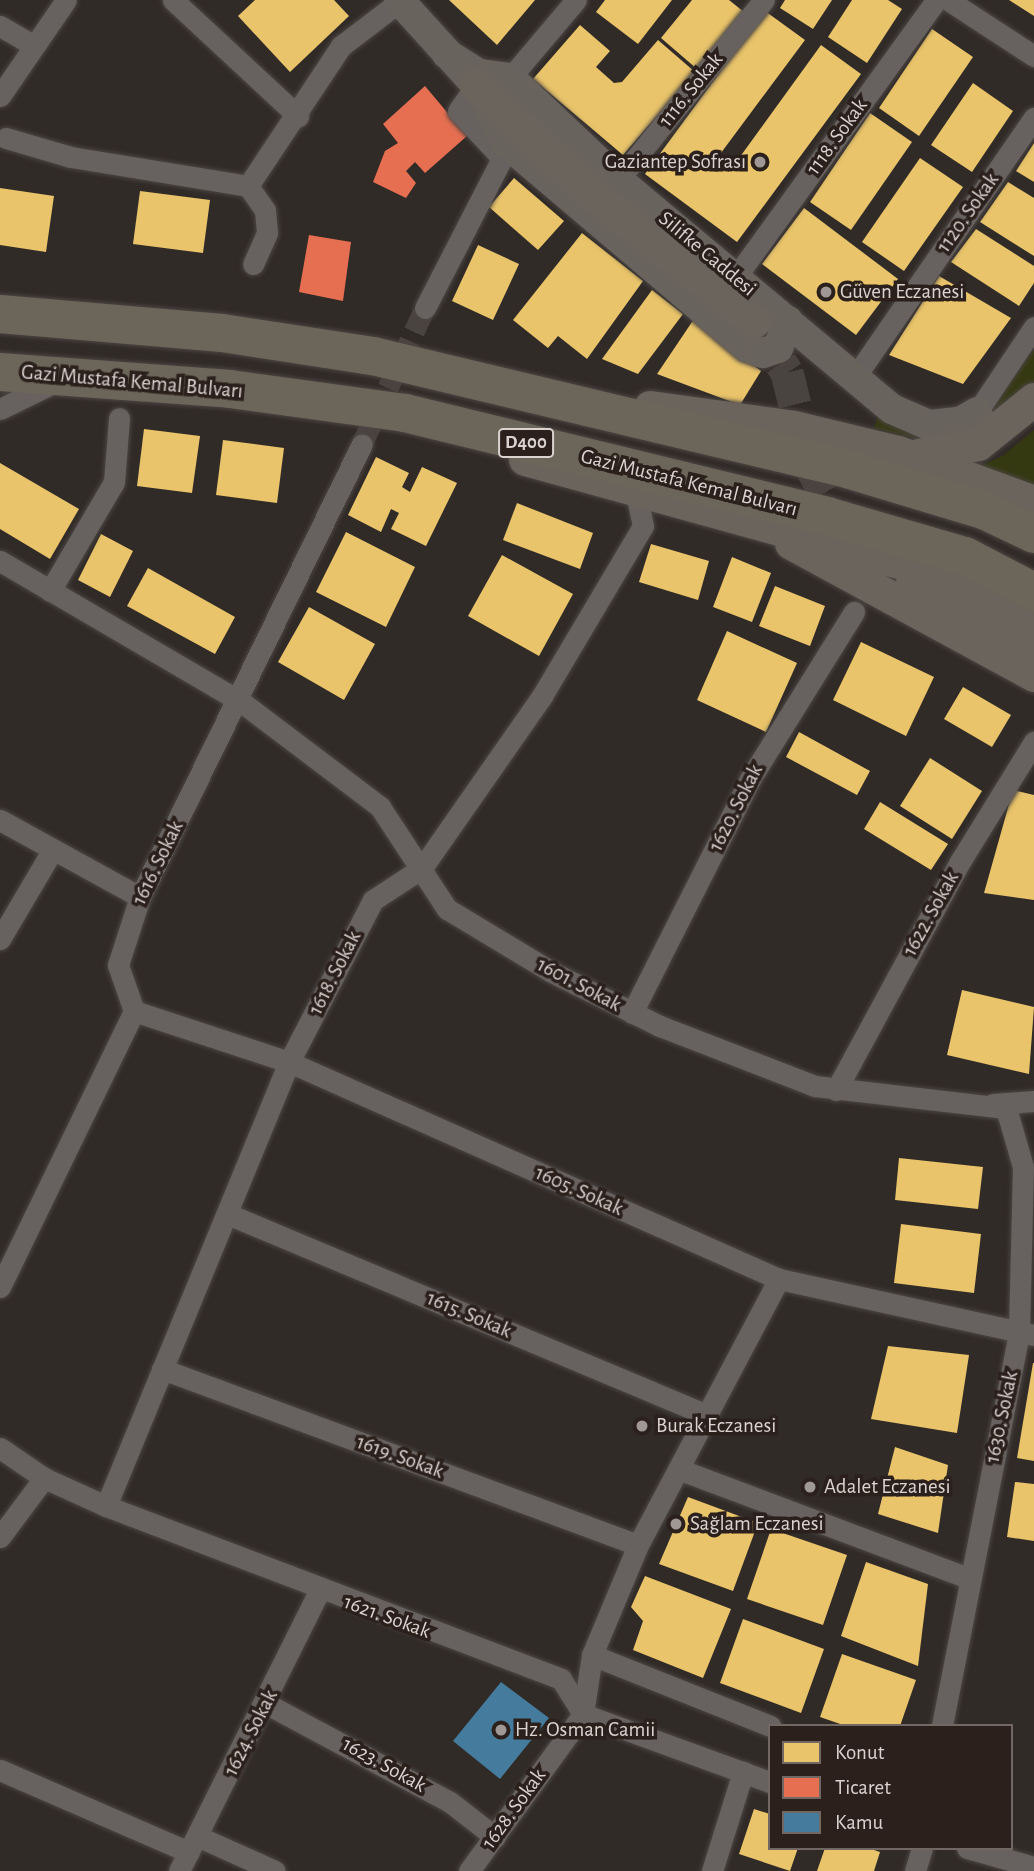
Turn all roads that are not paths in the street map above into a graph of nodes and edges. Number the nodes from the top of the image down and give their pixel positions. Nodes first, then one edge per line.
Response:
1 (66, 0) edge
2 (173, 0) edge
3 (576, 0) edge
4 (764, 0) edge
5 (936, 0) edge
6 (948, 0) edge
7 (399, 1) edge
8 (0, 26) edge
9 (34, 46) junction
10 (447, 54) junction
11 (1034, 56) edge
12 (510, 78) junction
13 (476, 85) junction
14 (0, 96) edge
15 (298, 116) junction
16 (1034, 118) edge
17 (6, 138) dead end
18 (618, 180) junction
19 (248, 186) junction
20 (253, 264) dead end
21 (738, 274) junction
22 (425, 308) tunnel mouth
23 (0, 314) edge
24 (754, 321) tunnel mouth
25 (788, 321) junction
26 (1034, 327) edge
27 (0, 372) edge
28 (73, 376) junction
29 (855, 377) junction
30 (547, 394) junction
31 (1034, 399) edge
32 (0, 409) edge
33 (977, 412) joint
34 (405, 413) junction
35 (119, 418) dead end
36 (362, 444) tunnel mouth
37 (898, 452) junction
38 (636, 494) junction
39 (1034, 502) edge
40 (765, 527) junction
41 (1034, 534) edge
42 (0, 561) edge
43 (911, 586) dead end
44 (50, 591) junction
45 (1034, 592) edge
46 (853, 612) dead end
47 (1034, 618) edge
48 (1034, 642) edge
49 (1034, 675) edge
50 (240, 701) junction
51 (1034, 742) edge
52 (0, 820) edge
53 (52, 851) junction
54 (422, 868) junction
55 (140, 897) junction
56 (0, 939) edge
57 (134, 1011) junction
58 (632, 1013) junction
59 (289, 1062) junction
60 (836, 1090) junction
61 (1034, 1101) edge
62 (977, 1105) junction
63 (1006, 1108) joint
64 (230, 1215) junction
65 (779, 1279) junction
66 (0, 1287) edge
67 (1027, 1334) edge
68 (162, 1369) junction
69 (707, 1415) junction
70 (0, 1448) edge
71 (681, 1470) junction
72 (44, 1478) junction
73 (106, 1506) junction
74 (0, 1537) edge
75 (638, 1545) junction
76 (968, 1578) junction
77 (319, 1591) junction
78 (592, 1655) junction
79 (267, 1704) junction
80 (583, 1714) junction
81 (942, 1724) edge
82 (768, 1725) edge
83 (0, 1770) edge
84 (743, 1772) junction
85 (768, 1781) edge
86 (495, 1837) junction
87 (193, 1844) junction
88 (921, 1850) edge
89 (974, 1850) edge
90 (1034, 1867) edge
91 (179, 1871) edge
92 (275, 1871) edge
93 (469, 1871) edge
94 (712, 1871) edge
95 (915, 1871) edge

1 - 9 street
2 - 15 street
3 - 12 street
4 - 18 street, 1116. Sokak
5 - 21 street, 1118. Sokak
6 - 11 street
7 - 10 street
7 - 15 street
8 - 9 street
9 - 14 street
10 - 12 street
10 - 13 street
12 - 18 street, Silifke Caddesi
13 - 22 street
13 - 24 main road
13 - 25 street
15 - 19 street
16 - 29 street, 1120. Sokak
17 - 19 street
18 - 21 street, Silifke Caddesi
19 - 20 street
21 - 25 street, Silifke Caddesi
23 - 30 highway, D400
25 - 29 street, Silifke Caddesi
26 - 33 street
27 - 28 highway, Gazi Mustafa Kemal Bulvarı / D400
28 - 32 street
28 - 34 highway, Gazi Mustafa Kemal Bulvarı / D400
29 - 33 street, Silifke Caddesi
30 - 37 main road
30 - 41 highway, D400
31 - 37 main road
34 - 38 main road
34 - 45 highway, Gazi Mustafa Kemal Bulvarı / D400
35 - 44 street
36 - 50 street, 1616. Sokak
37 - 39 main road
38 - 40 main road
38 - 54 street, 1618. Sokak
40 - 47 main road
40 - 49 main road
42 - 44 street, 1601. Sokak
43 - 48 main road
44 - 50 street, 1601. Sokak
46 - 58 street, 1620. Sokak
50 - 54 street, 1601. Sokak
50 - 55 street, 1616. Sokak
51 - 60 street, 1622. Sokak
52 - 53 street
53 - 55 street
53 - 56 street
54 - 58 street, 1601. Sokak
54 - 59 street, 1618. Sokak
55 - 57 street, 1616. Sokak
57 - 59 street, 1605. Sokak
57 - 66 street
58 - 60 street, 1601. Sokak
59 - 64 street, 1618. Sokak
59 - 65 street, 1605. Sokak
60 - 62 street, 1601. Sokak
61 - 62 street
62 - 63 street, 1601. Sokak
63 - 67 street, 1630. Sokak
64 - 68 street, 1618. Sokak
64 - 69 street, 1615. Sokak
65 - 67 street, 1605. Sokak
65 - 69 street
67 - 76 street, 1630. Sokak
68 - 73 street, 1618. Sokak
68 - 75 street, 1619. Sokak
69 - 71 street
70 - 72 street, 1621. Sokak
71 - 75 street
71 - 76 street
72 - 73 street, 1621. Sokak
72 - 74 street
73 - 77 street, 1621. Sokak
75 - 78 street
76 - 81 street, 1630. Sokak
77 - 79 street, 1624. Sokak
77 - 80 street, 1621. Sokak
78 - 80 street
78 - 82 street
79 - 86 street, 1623. Sokak
79 - 87 street, 1624. Sokak
80 - 84 street
80 - 86 street, 1628. Sokak
83 - 87 street
84 - 85 street
84 - 94 street
86 - 93 street, 1628. Sokak
87 - 91 street, 1624. Sokak
87 - 92 street
88 - 95 street
89 - 90 street

